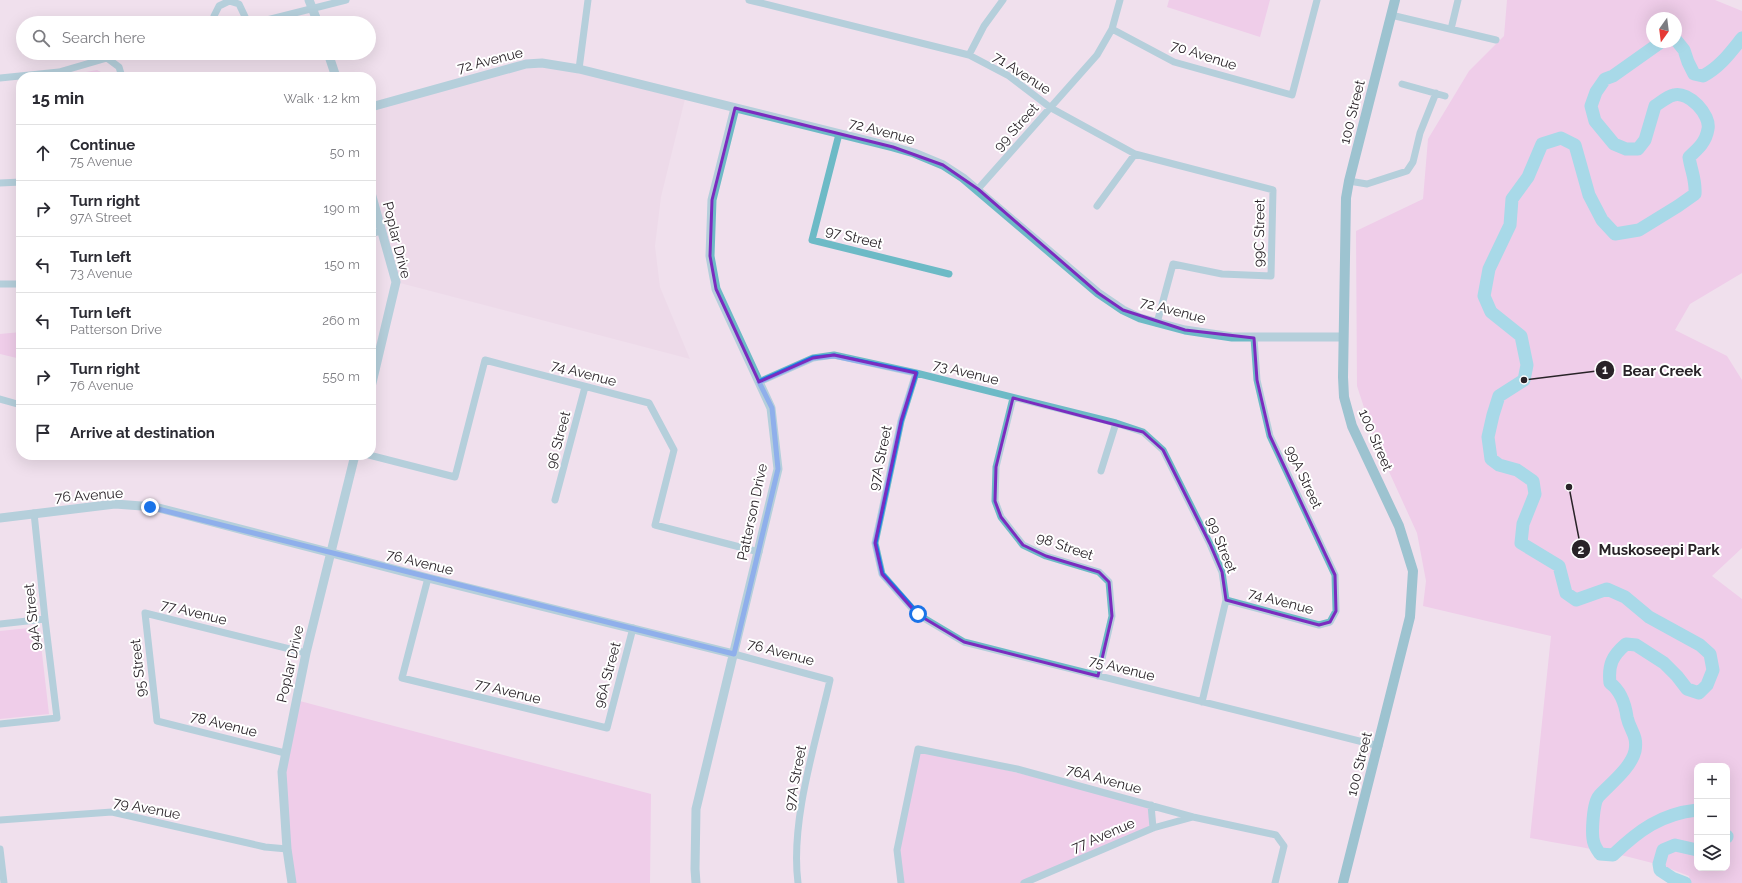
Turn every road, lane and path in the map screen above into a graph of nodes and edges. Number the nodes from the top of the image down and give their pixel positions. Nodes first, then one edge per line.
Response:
1 (346, 0) edge
2 (588, 0) edge
3 (749, 0) edge
4 (1003, 0) edge
5 (1120, 0) edge
6 (1317, 0) edge
7 (1395, 0) edge
8 (1458, 0) edge
9 (311, 4) edge
10 (1391, 14) junction
11 (214, 16) edge
12 (245, 16) edge
13 (276, 16) edge
14 (315, 16) edge
15 (1112, 29) junction
16 (1450, 29) junction
17 (1496, 40) dead end
18 (969, 55) junction
19 (99, 60) edge
20 (109, 60) edge
21 (330, 60) edge
22 (579, 68) junction
23 (58, 72) edge
24 (120, 72) edge
25 (334, 72) edge
26 (16, 76) edge
27 (0, 78) edge
28 (1402, 84) dead end
29 (1436, 93) junction
30 (1445, 96) dead end
31 (376, 106) edge
32 (735, 108) junction
33 (1051, 108) junction
34 (839, 134) junction
35 (1135, 154) junction
36 (1349, 181) junction
37 (16, 182) edge
38 (0, 183) edge
39 (978, 189) junction
40 (1272, 190) joint
41 (1097, 206) dead end
42 (376, 212) edge
43 (381, 231) junction
44 (376, 232) edge
45 (949, 274) dead end
46 (0, 284) edge
47 (16, 284) edge
48 (1157, 323) junction
49 (1342, 337) junction
50 (1254, 338) junction
51 (376, 366) edge
52 (916, 373) junction
53 (759, 382) junction
54 (586, 387) junction
55 (1013, 398) junction
56 (0, 400) edge
57 (16, 404) edge
58 (1116, 423) junction
59 (1163, 450) joint
60 (376, 457) edge
61 (354, 460) edge
62 (1101, 471) dead end
63 (555, 500) dead end
64 (34, 513) junction
65 (0, 518) edge
66 (758, 552) junction
67 (331, 553) junction
68 (882, 574) joint
69 (428, 578) junction
70 (1226, 600) junction
71 (146, 613) joint
72 (45, 619) junction
73 (1330, 622) joint
74 (0, 624) edge
75 (633, 628) junction
76 (306, 653) junction
77 (734, 654) junction
78 (1098, 676) junction
79 (830, 680) joint
80 (1202, 702) junction
81 (157, 721) joint
82 (0, 724) edge
83 (606, 728) joint
84 (1378, 746) junction
85 (285, 753) junction
86 (1151, 805) junction
87 (1193, 817) junction
88 (0, 820) edge
89 (1153, 828) junction
90 (0, 849) edge
91 (287, 849) junction
92 (4, 883) edge
93 (292, 883) edge
94 (696, 883) edge
95 (798, 883) edge
96 (901, 883) edge
97 (1024, 883) edge
98 (1275, 883) edge
99 (1343, 883) edge

1 - 9 street
2 - 22 street
3 - 18 street, 71 Avenue
4 - 18 street
5 - 15 street, 99 Street
6 - 15 street, 70 Avenue
7 - 10 main road, 100 Street
8 - 16 street
9 - 13 street
9 - 14 street
10 - 16 street
10 - 36 main road, 100 Street
11 - 12 street
15 - 33 street, 99 Street
16 - 17 street
18 - 33 street, 71 Avenue
19 - 23 street
20 - 24 street
21 - 25 street
22 - 31 street, 72 Avenue
22 - 32 street, 72 Avenue
26 - 27 street
28 - 29 street
29 - 30 street
29 - 36 street
32 - 34 street, 72 Avenue
32 - 53 street, Patterson Drive
33 - 35 street, 71 Avenue
33 - 39 street, 99 Street
34 - 39 street, 72 Avenue
34 - 45 street, 97 Street
35 - 40 street, 71 Avenue
35 - 41 street
36 - 49 main road, 100 Street
37 - 38 street
39 - 48 street, 72 Avenue
40 - 48 street, 99C Street
42 - 43 street, Poplar Drive
43 - 44 street
43 - 51 street, Poplar Drive
46 - 47 street
48 - 50 street, 72 Avenue
49 - 50 street, 72 Avenue
49 - 84 main road, 100 Street
50 - 73 street, 99A Street
52 - 53 street, 73 Avenue
52 - 55 street, 73 Avenue
52 - 68 street, 97A Street
53 - 66 street, Patterson Drive
54 - 60 street, 74 Avenue
54 - 63 street, 96 Street
54 - 66 street, 74 Avenue
55 - 58 street, 73 Avenue
55 - 78 street, 98 Street
56 - 57 street
58 - 59 street, 73 Avenue
58 - 62 street
59 - 70 street, 99 Street
61 - 67 street, Poplar Drive
64 - 65 street, 76 Avenue
64 - 67 street, 76 Avenue
64 - 72 street, 94A Street
66 - 77 street, Patterson Drive
67 - 69 street, 76 Avenue
67 - 76 street, Poplar Drive
68 - 78 street, 75 Avenue
69 - 75 street, 76 Avenue
69 - 83 street, 77 Avenue
70 - 73 street, 74 Avenue
70 - 80 street, 99 Street
71 - 76 street, 77 Avenue
71 - 81 street, 95 Street
72 - 74 street
72 - 82 street, 94A Street
75 - 77 street, 76 Avenue
75 - 83 street, 96A Street
76 - 85 street, Poplar Drive
77 - 79 street, 76 Avenue
77 - 94 street, Patterson Drive
78 - 80 street, 75 Avenue
79 - 95 street, 97A Street
80 - 84 street, 75 Avenue
81 - 85 street, 78 Avenue
84 - 99 main road, 100 Street
85 - 91 street, Poplar Drive
86 - 87 street, 76A Avenue
86 - 89 street
86 - 96 street, 76A Avenue
87 - 89 street, 77 Avenue
87 - 98 street, 76A Avenue
88 - 91 street, 79 Avenue
89 - 97 street, 77 Avenue
90 - 92 street
91 - 93 street, Poplar Drive

